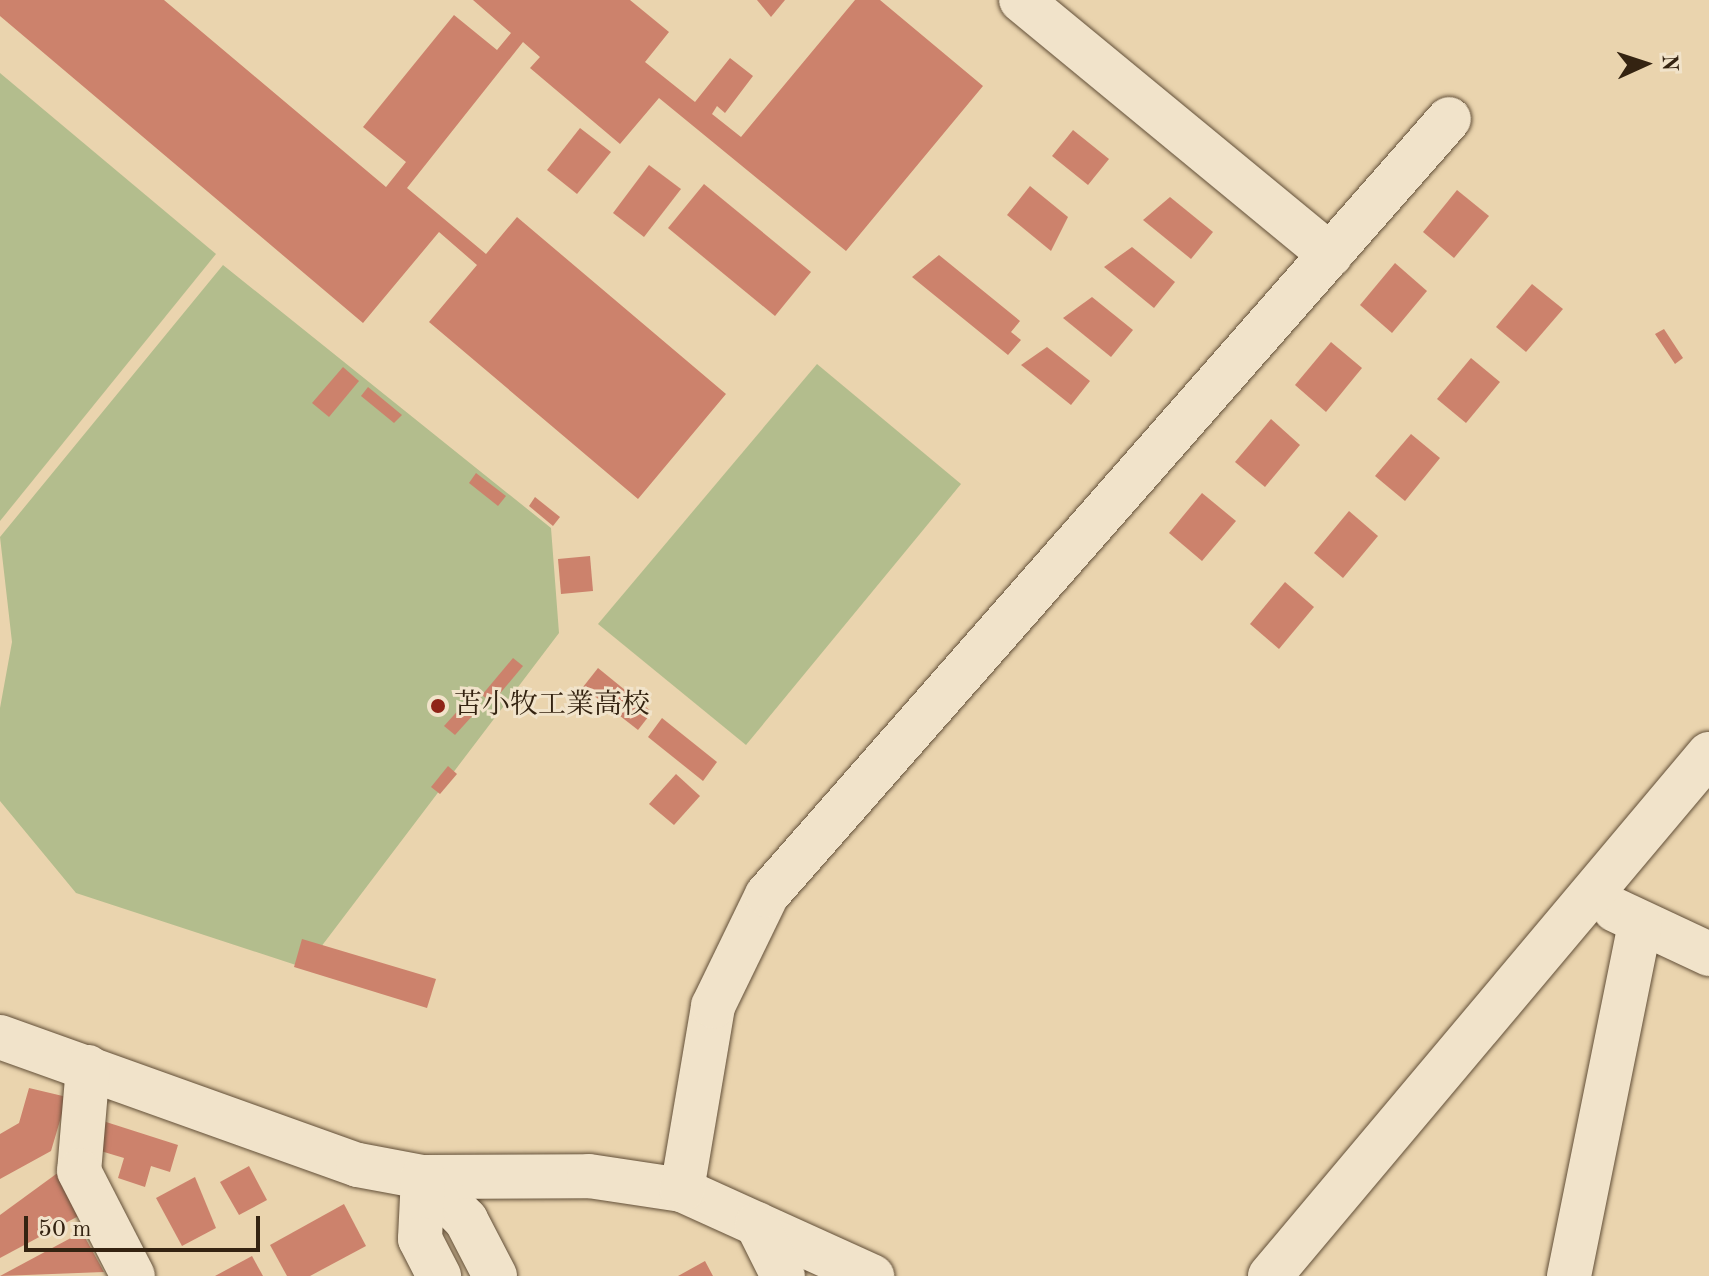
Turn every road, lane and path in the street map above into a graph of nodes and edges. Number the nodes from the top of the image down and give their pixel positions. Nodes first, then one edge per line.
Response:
1 (1021, 0) edge
2 (1449, 119) dead end
3 (1330, 255) junction
4 (1709, 754) edge
5 (1589, 895) junction
6 (1640, 925) junction
7 (1709, 954) edge
8 (0, 1037) edge
9 (88, 1067) junction
10 (423, 1177) junction
11 (682, 1190) junction
12 (757, 1224) junction
13 (133, 1276) edge
14 (439, 1276) edge
15 (495, 1276) edge
16 (783, 1276) edge
17 (872, 1276) edge
18 (1270, 1276) edge
19 (1569, 1276) edge

1 - 3 street
2 - 3 street
3 - 11 street
4 - 5 street
5 - 6 street
5 - 18 street
6 - 7 street
6 - 19 street
8 - 9 street
9 - 10 street
9 - 13 street
10 - 11 street
10 - 14 street
10 - 15 street
11 - 12 street
12 - 16 street
12 - 17 street

